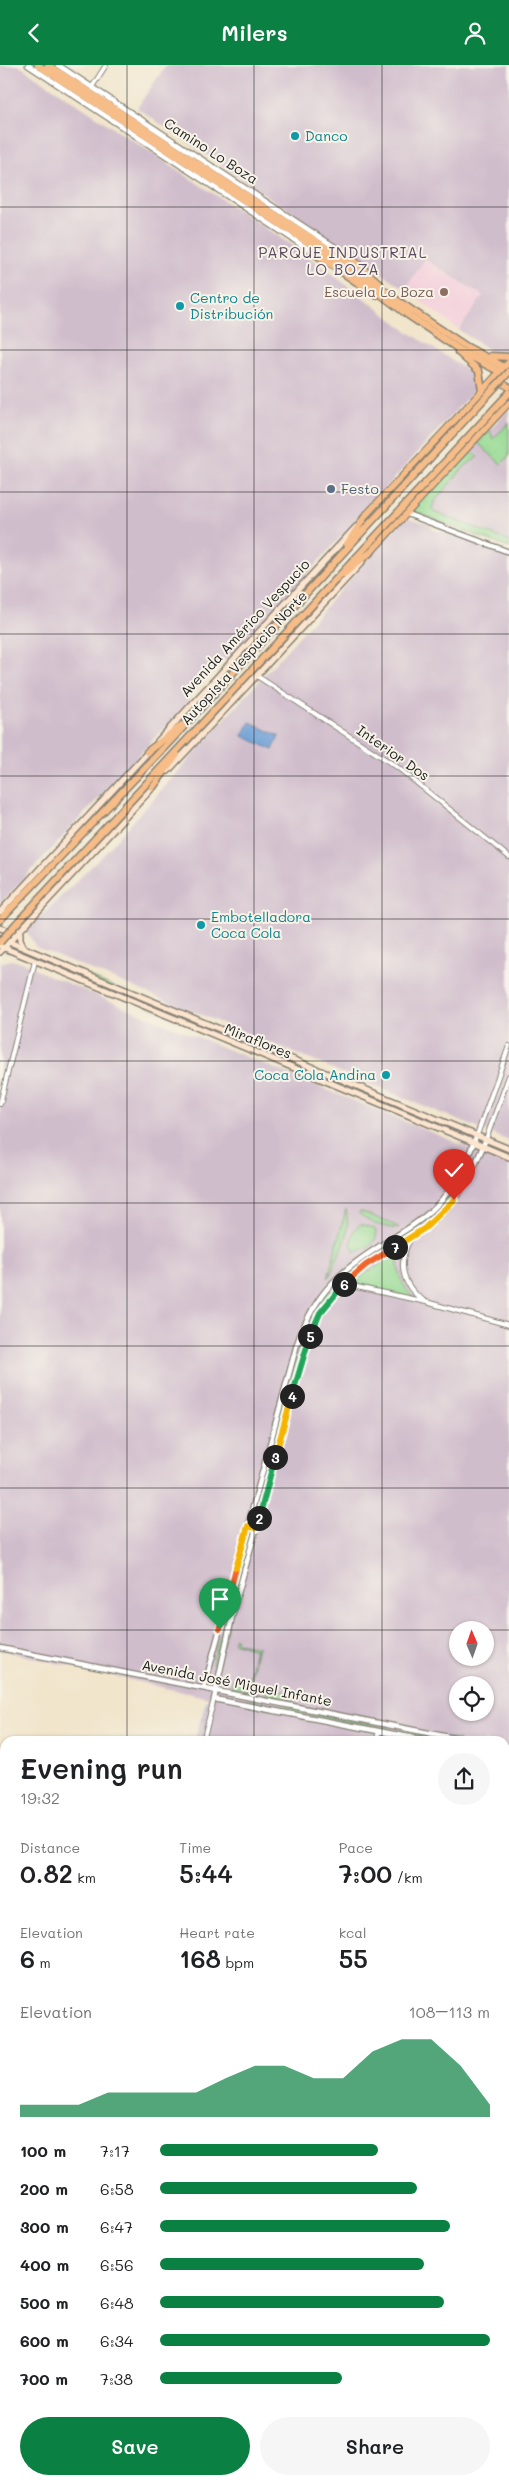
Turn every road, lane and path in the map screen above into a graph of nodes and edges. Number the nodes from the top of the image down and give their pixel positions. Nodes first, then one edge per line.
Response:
1 (28, 65) edge
2 (38, 65) edge
3 (48, 65) edge
4 (58, 65) edge
5 (106, 65) edge
6 (92, 87) junction
7 (311, 251) joint
8 (350, 257) joint
9 (387, 297) junction
10 (452, 345) junction
11 (476, 352) junction
12 (509, 357) edge
13 (506, 368) edge
14 (509, 378) edge
15 (493, 379) junction
16 (509, 387) edge
17 (482, 391) junction
18 (508, 394) edge
19 (509, 403) edge
20 (407, 513) junction
21 (366, 515) junction
22 (372, 551) junction
23 (509, 553) edge
24 (335, 562) junction
25 (326, 589) junction
26 (257, 676) junction
27 (193, 717) junction
28 (202, 722) junction
29 (148, 752) junction
30 (153, 787) junction
31 (509, 857) edge
32 (0, 917) edge
33 (18, 927) junction
34 (0, 928) edge
35 (9, 942) junction
36 (1, 947) edge
37 (25, 948) junction
38 (18, 953) junction
39 (35, 961) junction
40 (509, 1046) edge
41 (509, 1076) edge
42 (396, 1102) junction
43 (0, 1104) edge
44 (394, 1109) junction
45 (477, 1135) junction
46 (486, 1139) junction
47 (474, 1142) junction
48 (483, 1146) junction
49 (509, 1149) edge
50 (468, 1156) junction
51 (509, 1157) edge
52 (478, 1160) junction
53 (411, 1237) junction
54 (343, 1284) junction
55 (426, 1302) junction
56 (509, 1325) edge
57 (287, 1382) junction
58 (295, 1384) junction
59 (248, 1526) junction
60 (256, 1528) junction
61 (0, 1648) edge
62 (210, 1667) junction
63 (220, 1670) junction
64 (204, 1688) junction
65 (215, 1690) junction
66 (246, 1696) junction
67 (214, 1699) junction
68 (244, 1705) junction
69 (379, 1731) junction
70 (204, 1736) edge
71 (378, 1736) edge
72 (404, 1736) edge
73 (444, 1736) edge

1 - 7 street, Camino Lo Boza
2 - 9 highway
3 - 9 highway
4 - 6 street, Camino Lo Boza
5 - 6 street
6 - 8 street, Camino Lo Boza
7 - 9 highway
8 - 9 highway
9 - 10 highway
9 - 11 highway
10 - 13 highway
10 - 17 highway
11 - 12 highway
11 - 13 highway
13 - 14 main road
13 - 15 main road, Avenida Américo Vespucio
13 - 24 highway, Autopista Vespucio Norte, bridge
15 - 16 main road
15 - 17 main road, Avenida Américo Vespucio
17 - 21 main road, Avenida Américo Vespucio
18 - 25 highway, Autopista Vespucio Norte
19 - 20 main road
20 - 22 main road
20 - 23 street
21 - 24 highway
21 - 29 main road, Avenida Américo Vespucio
22 - 25 highway
22 - 26 main road
24 - 27 highway, Autopista Vespucio Norte
25 - 28 highway, Autopista Vespucio Norte
26 - 30 main road
26 - 31 street, Interior Dos
27 - 29 highway
27 - 32 highway, Autopista Vespucio Norte
28 - 30 highway
28 - 33 highway, Autopista Vespucio Norte
29 - 32 main road, Avenida Américo Vespucio
30 - 33 main road
33 - 34 main road
33 - 35 main road
33 - 36 highway, Autopista Vespucio Norte, bridge
33 - 37 main road
35 - 36 main road
35 - 36 main road, Miraflores
35 - 37 main road, Miraflores
36 - 38 main road, Miraflores
36 - 38 main road
37 - 42 main road, Miraflores
38 - 39 main road, Miraflores
39 - 43 street
39 - 44 main road, Miraflores
40 - 45 street
41 - 46 street
42 - 44 main road
42 - 45 main road, Miraflores
44 - 47 main road, Miraflores
45 - 46 main road, Miraflores
45 - 47 street
46 - 48 street
46 - 49 main road, Miraflores
47 - 48 main road, Miraflores
47 - 50 street
48 - 51 main road, Miraflores
48 - 52 street
50 - 52 street
50 - 57 street
52 - 53 street
53 - 54 street
53 - 55 street
54 - 55 street
54 - 58 street
55 - 56 street
57 - 58 street
57 - 59 street
58 - 60 street
59 - 60 street
59 - 62 street
60 - 63 street
61 - 64 street, Avenida José Miguel Infante
62 - 63 street
62 - 64 street
63 - 65 street
64 - 65 street, Avenida José Miguel Infante
65 - 66 street, Avenida José Miguel Infante
65 - 67 street
66 - 68 street
66 - 73 street, Avenida José Miguel Infante
67 - 68 street, Avenida José Miguel Infante
67 - 70 street
68 - 69 street, Avenida José Miguel Infante
69 - 71 street
69 - 72 street, Avenida José Miguel Infante

